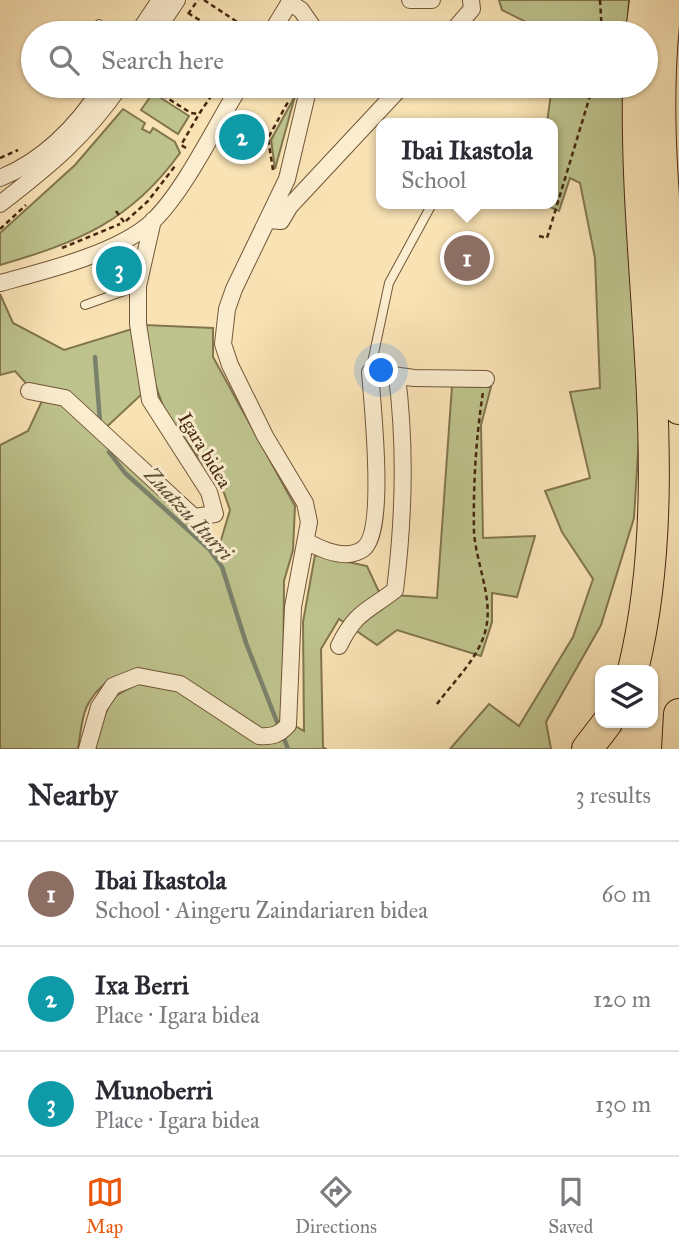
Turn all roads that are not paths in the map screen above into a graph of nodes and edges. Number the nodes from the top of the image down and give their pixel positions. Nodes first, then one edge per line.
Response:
1 (160, 0) edge
2 (177, 0) edge
3 (410, 0) edge
4 (432, 0) edge
5 (471, 0) edge
6 (645, 0) edge
7 (667, 0) edge
8 (290, 1) edge
9 (146, 21) edge
10 (163, 21) edge
11 (278, 21) edge
12 (309, 21) edge
13 (462, 21) edge
14 (642, 21) edge
15 (93, 98) edge
16 (111, 98) edge
17 (233, 98) edge
18 (300, 98) edge
19 (391, 98) edge
20 (638, 98) edge
21 (0, 178) edge
22 (0, 204) edge
23 (429, 209) edge
24 (153, 220) junction
25 (269, 220) junction
26 (0, 283) edge
27 (138, 286) junction
28 (85, 305) dead end
29 (370, 372) junction
30 (397, 376) junction
31 (485, 379) road end
32 (29, 391) dead end
33 (679, 409) edge
34 (306, 541) junction
35 (339, 646) dead end
36 (635, 665) edge
37 (679, 713) edge
38 (603, 728) edge
39 (86, 749) edge
40 (587, 749) edge
41 (677, 749) edge

1 - 9 street
2 - 10 street
3 - 4 street
5 - 13 street
6 - 14 highway
7 - 33 highway
8 - 11 street
8 - 12 street
15 - 21 street
16 - 22 street
17 - 24 street, Igara bidea
18 - 25 street
19 - 25 street
20 - 36 highway
23 - 29 lane
24 - 26 street, Igara bidea
24 - 27 street, Igara bidea
25 - 34 street
27 - 28 lane
27 - 32 street, Igara bidea
29 - 30 street
29 - 34 street
30 - 31 street
30 - 35 street
34 - 39 street
37 - 41 highway
38 - 40 highway

